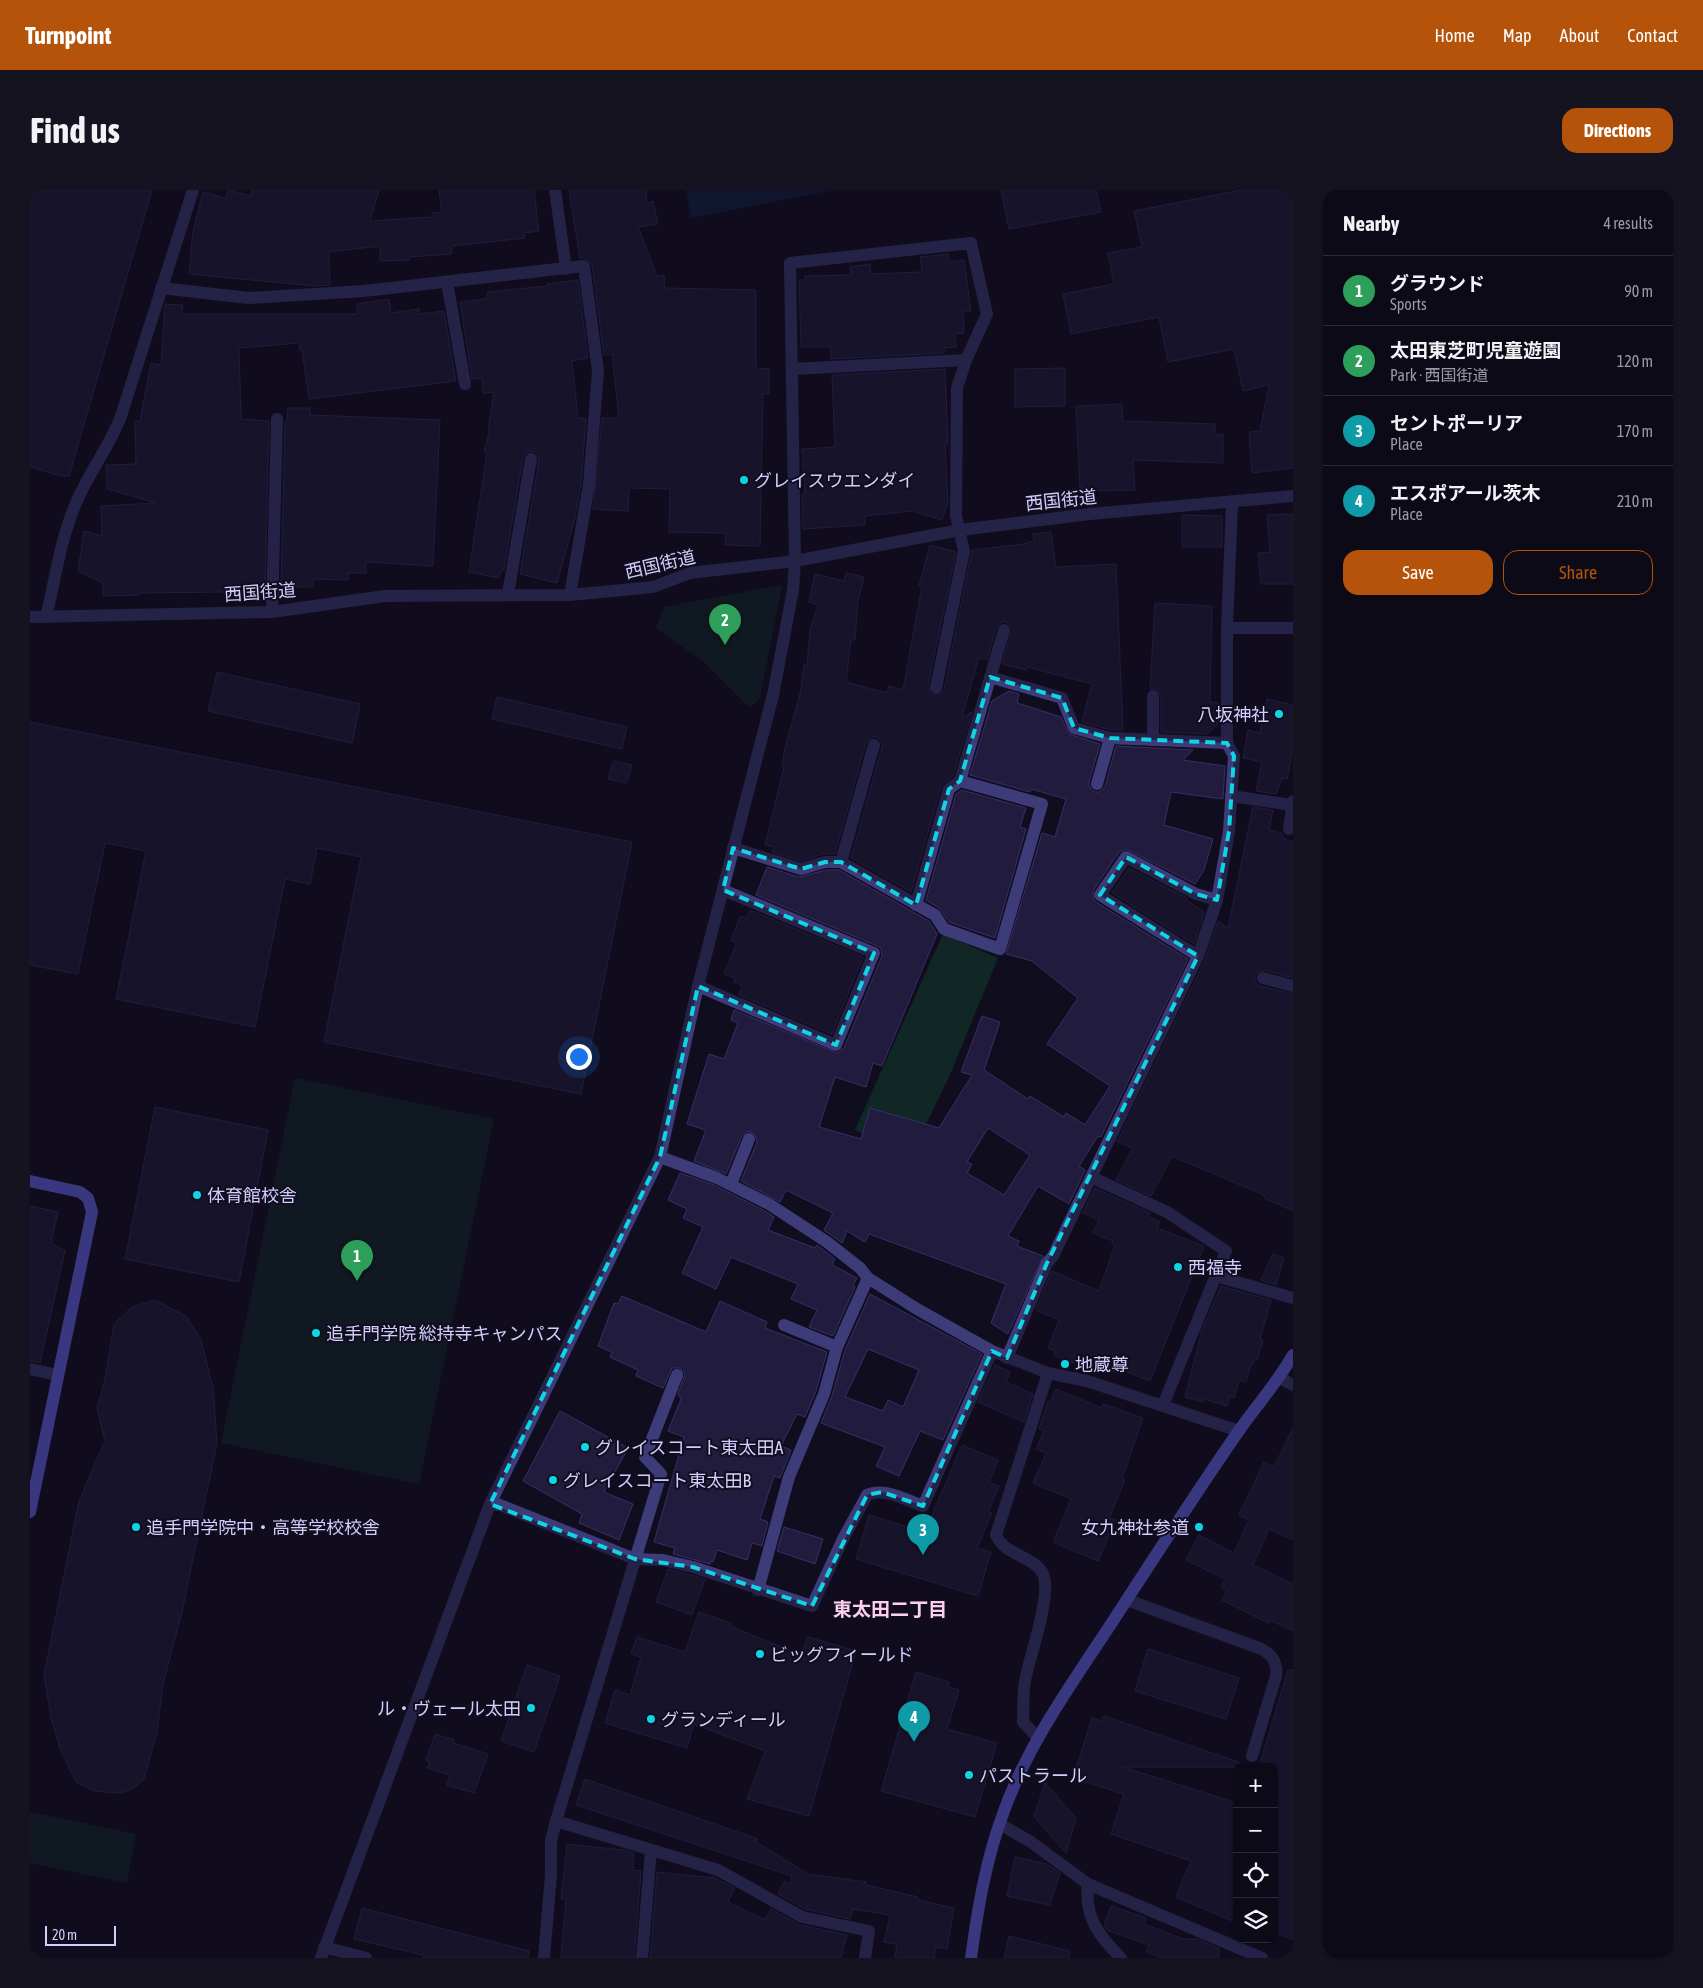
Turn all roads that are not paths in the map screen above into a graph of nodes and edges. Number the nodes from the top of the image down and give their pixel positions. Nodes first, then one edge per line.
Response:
1 (193, 190) edge
2 (555, 190) edge
3 (566, 269) junction
4 (447, 282) junction
5 (161, 288) junction
6 (966, 360) junction
7 (793, 369) junction
8 (465, 384) dead end
9 (277, 419) dead end
10 (531, 459) dead end
11 (1293, 496) edge
12 (1232, 503) junction
13 (960, 530) junction
14 (795, 561) junction
15 (508, 594) junction
16 (570, 594) junction
17 (272, 612) junction
18 (30, 617) edge
19 (46, 617) junction
20 (1228, 628) junction
21 (1293, 628) edge
22 (1004, 630) dead end
23 (990, 677) junction
24 (936, 688) dead end
25 (1153, 696) dead end
26 (1110, 738) junction
27 (1153, 740) junction
28 (1227, 743) junction
29 (874, 745) dead end
30 (960, 782) junction
31 (1097, 784) dead end
32 (1231, 796) junction
33 (1293, 803) edge
34 (1289, 829) dead end
35 (733, 848) junction
36 (841, 862) junction
37 (723, 890) junction
38 (1217, 900) junction
39 (916, 905) junction
40 (1198, 956) junction
41 (1263, 978) dead end
42 (698, 986) junction
43 (1293, 986) edge
44 (749, 1139) dead end
45 (660, 1157) junction
46 (1091, 1178) junction
47 (30, 1181) edge
48 (731, 1184) junction
49 (1216, 1276) junction
50 (868, 1278) junction
51 (1293, 1298) edge
52 (784, 1325) dead end
53 (837, 1347) junction
54 (992, 1351) junction
55 (1293, 1355) edge
56 (1007, 1358) junction
57 (30, 1369) edge
58 (1048, 1373) junction
59 (58, 1375) junction
60 (677, 1376) dead end
61 (1280, 1378) junction
62 (1293, 1385) edge
63 (1163, 1405) junction
64 (1239, 1431) junction
65 (490, 1504) junction
66 (30, 1512) edge
67 (635, 1560) junction
68 (758, 1590) junction
69 (1127, 1600) junction
70 (1038, 1738) junction
71 (1252, 1756) dead end
72 (556, 1821) junction
73 (1000, 1824) junction
74 (651, 1850) junction
75 (1088, 1884) junction
76 (322, 1953) edge
77 (366, 1958) edge
78 (544, 1958) edge
79 (642, 1958) edge
80 (865, 1958) edge
81 (972, 1958) edge
82 (1121, 1958) edge
83 (1262, 1958) edge

1 - 5 street
2 - 3 street
3 - 4 street
3 - 16 street
4 - 5 street
4 - 8 street
5 - 19 street
6 - 7 street
6 - 7 street
6 - 13 street
7 - 14 street
9 - 17 street
10 - 15 street
11 - 12 street, 西国街道
12 - 13 street, 西国街道
12 - 20 street
13 - 14 street, 西国街道
13 - 24 street
14 - 16 street, 西国街道
14 - 35 street
15 - 16 street, 西国街道
15 - 17 street, 西国街道
17 - 19 street, 西国街道
18 - 19 street, 西国街道
20 - 21 street
20 - 28 street
22 - 23 street
23 - 26 street
23 - 30 street
25 - 27 street
26 - 27 street
26 - 31 street
27 - 28 street
28 - 32 street
29 - 36 street
30 - 39 street
30 - 39 street
32 - 33 street
32 - 38 street
33 - 34 street
35 - 36 street
35 - 37 street
36 - 39 street
37 - 42 street
37 - 42 street
38 - 40 street
38 - 40 street
40 - 46 street
41 - 43 street
42 - 45 street
44 - 48 street
45 - 48 street
45 - 65 street
46 - 49 street
46 - 56 street
47 - 59 street
48 - 50 street
49 - 51 street
49 - 63 street
50 - 53 street
50 - 54 street
52 - 53 street
53 - 68 street
54 - 56 street
54 - 68 street
55 - 61 street
56 - 58 street
57 - 59 street
58 - 63 street
58 - 70 street
59 - 66 street
60 - 67 street
61 - 62 street
61 - 64 street
63 - 64 street
64 - 69 street
65 - 67 street
65 - 76 street
67 - 68 street
67 - 72 street
69 - 70 street
69 - 71 street
70 - 73 street
72 - 74 street
72 - 78 street
73 - 75 street
73 - 81 street
74 - 79 street
74 - 80 street
75 - 82 street
75 - 83 street
76 - 77 street

